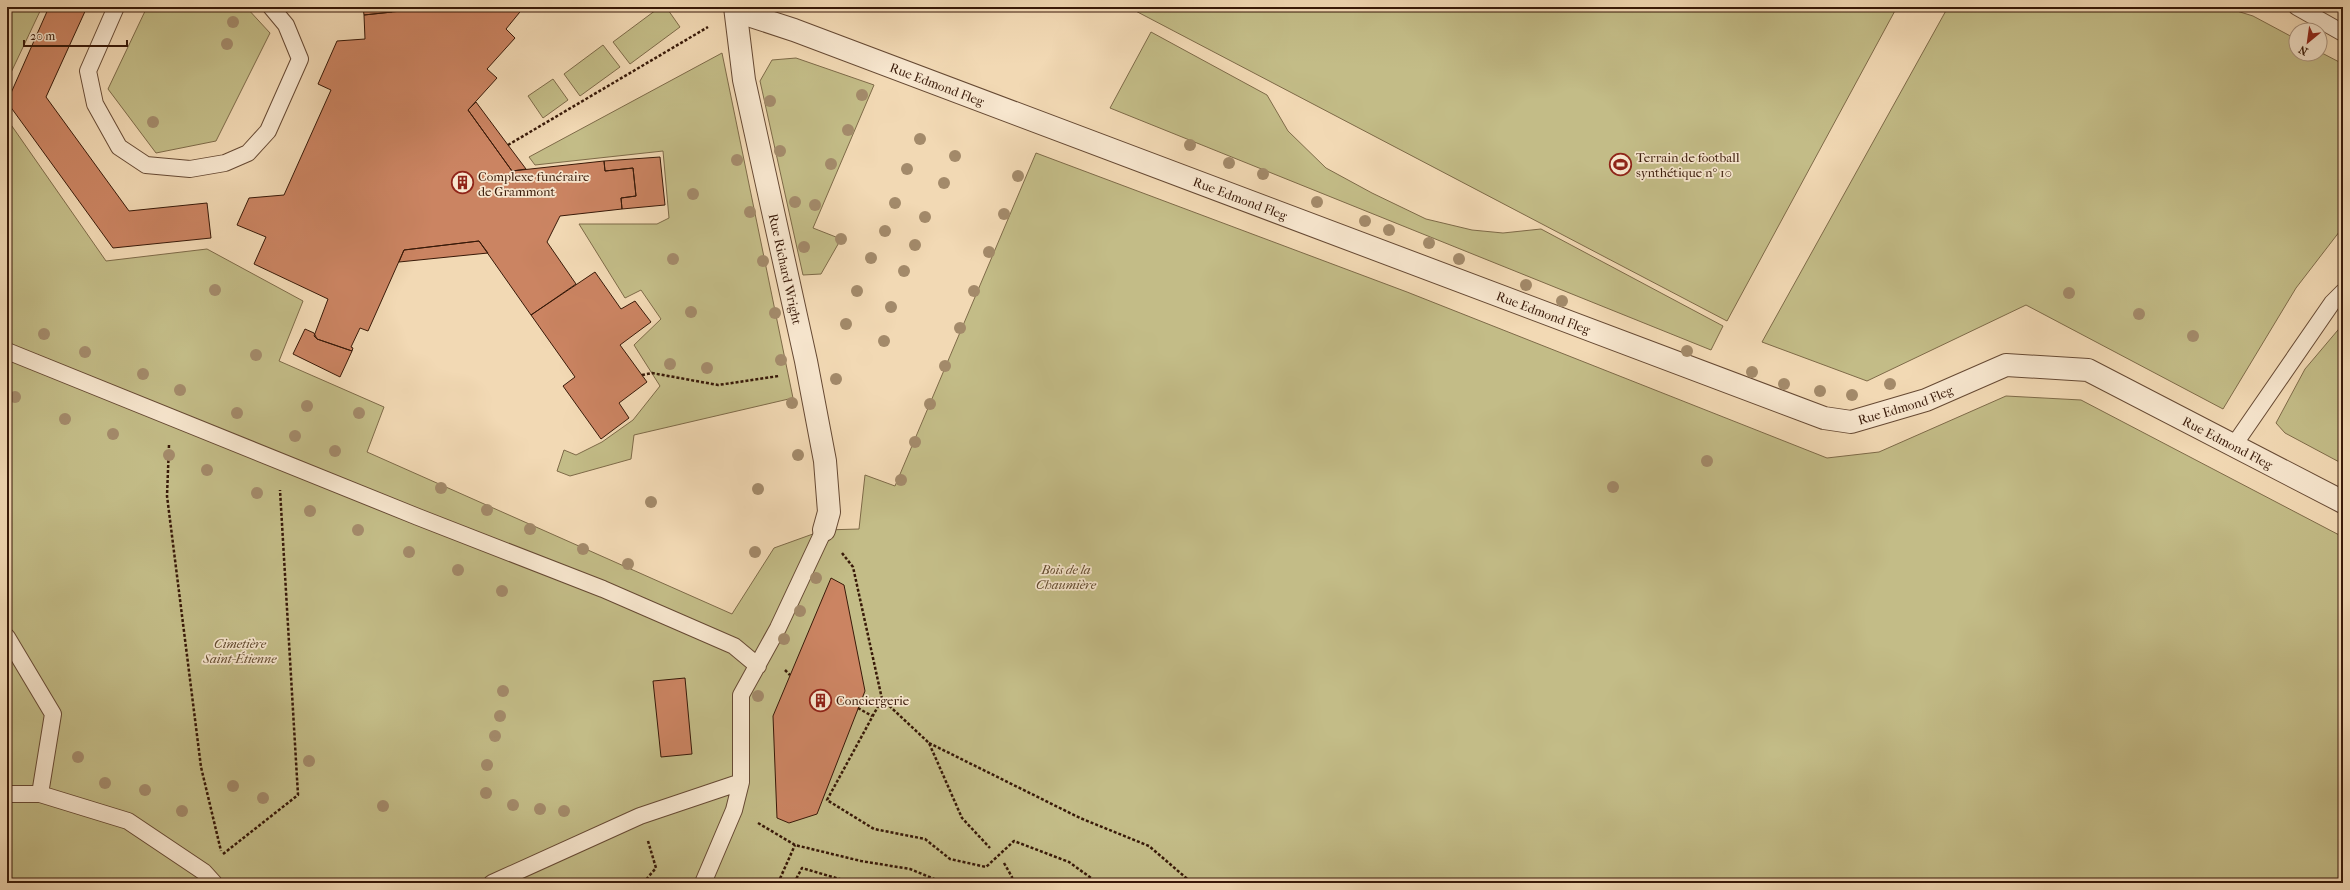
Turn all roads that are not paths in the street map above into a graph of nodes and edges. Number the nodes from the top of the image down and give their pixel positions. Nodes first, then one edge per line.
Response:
1 (116, 7) edge
2 (271, 7) edge
3 (2297, 7) edge
4 (735, 9) edge
5 (2343, 33) edge
6 (2343, 292) edge
7 (7, 351) edge
8 (2234, 445) junction
9 (2343, 502) edge
10 (824, 530) joint
11 (7, 637) edge
12 (758, 666) junction
13 (741, 782) junction
14 (7, 794) edge
15 (40, 794) junction
16 (204, 879) edge
17 (492, 883) edge
18 (704, 883) edge

1 - 2 lane
3 - 5 lane
4 - 8 street, Rue Edmond Fleg
4 - 10 street, Rue Richard Wright
6 - 8 lane
7 - 12 lane
8 - 9 street, Rue Edmond Fleg
10 - 12 lane
11 - 15 lane
12 - 13 lane
13 - 17 lane
13 - 18 lane
14 - 15 lane
15 - 16 lane

